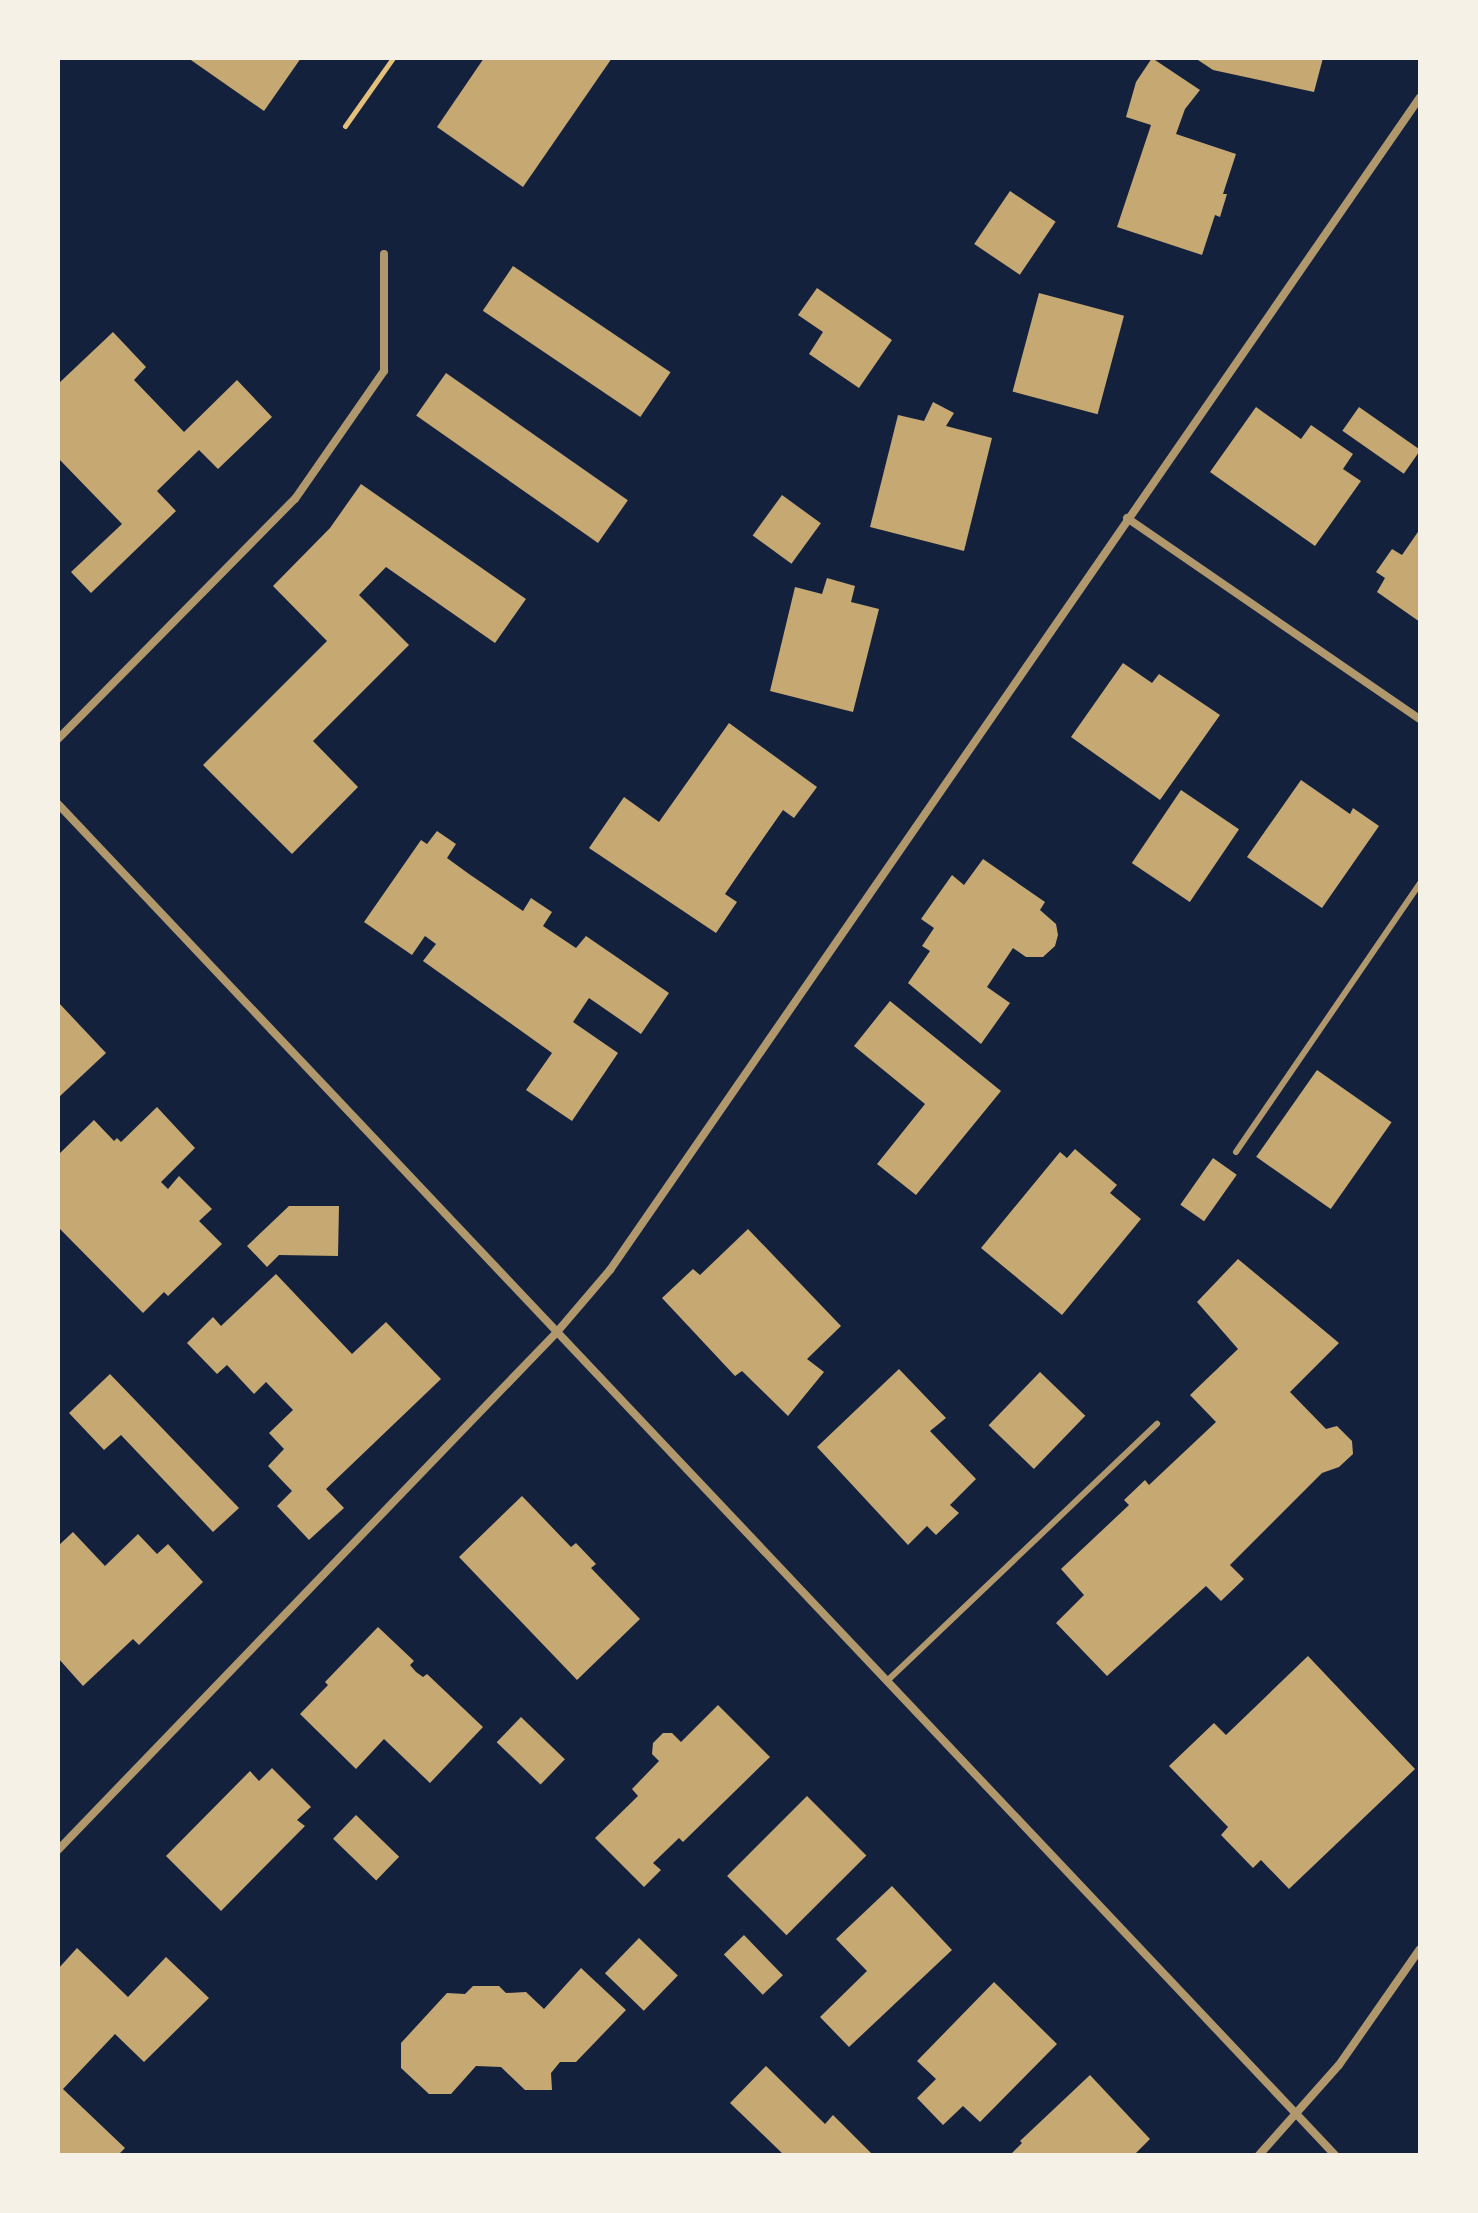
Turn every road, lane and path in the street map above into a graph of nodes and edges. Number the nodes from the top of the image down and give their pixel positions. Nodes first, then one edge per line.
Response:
1 (393, 58) edge
2 (1420, 97) edge
3 (345, 126) dead end
4 (384, 254) dead end
5 (1127, 518) junction
6 (1420, 719) edge
7 (58, 739) edge
8 (58, 804) edge
9 (1420, 883) edge
10 (1236, 1152) dead end
11 (557, 1332) junction
12 (1157, 1424) dead end
13 (887, 1681) junction
14 (58, 1850) edge
15 (1420, 1949) edge
16 (1297, 2115) junction
17 (1259, 2155) edge
18 (1335, 2155) edge

1 - 3 path
2 - 5 street
4 - 7 street
5 - 6 street
5 - 11 street
8 - 11 street
9 - 10 lane
11 - 13 street
11 - 14 street
12 - 13 lane
13 - 16 street
15 - 16 street
16 - 17 street
16 - 18 street

